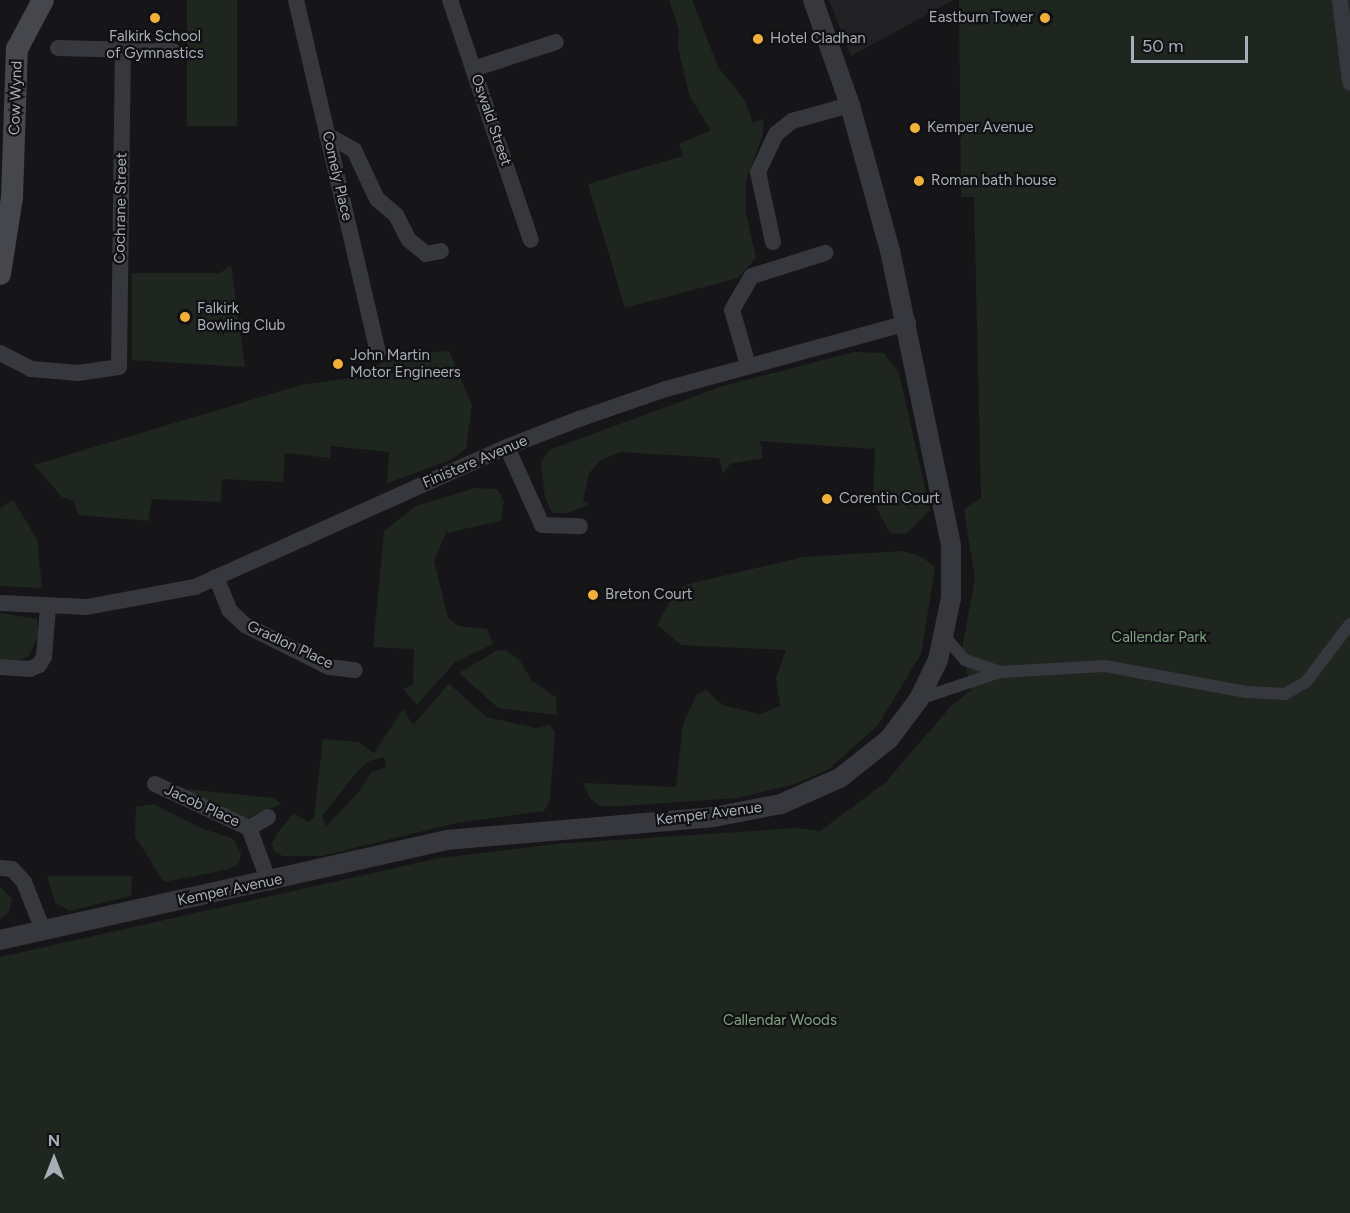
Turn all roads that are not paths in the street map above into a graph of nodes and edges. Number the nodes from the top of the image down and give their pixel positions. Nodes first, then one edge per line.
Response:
1 (43, 0) edge
2 (296, 0) edge
3 (450, 0) edge
4 (813, 0) edge
5 (1340, 0) edge
6 (556, 42) dead end
7 (8, 48) edge
8 (58, 48) dead end
9 (123, 50) junction
10 (173, 51) dead end
11 (473, 69) junction
12 (1350, 82) edge
13 (850, 105) junction
14 (327, 135) junction
15 (531, 240) dead end
16 (773, 242) dead end
17 (441, 250) dead end
18 (825, 253) dead end
19 (0, 274) edge
20 (908, 323) junction
21 (378, 353) dead end
22 (1, 356) edge
23 (748, 365) junction
24 (507, 447) junction
25 (580, 526) dead end
26 (216, 577) junction
27 (0, 603) edge
28 (48, 607) junction
29 (1350, 624) edge
30 (945, 636) junction
31 (0, 667) edge
32 (355, 670) dead end
33 (1000, 672) junction
34 (919, 699) junction
35 (155, 784) dead end
36 (268, 817) dead end
37 (249, 828) junction
38 (0, 868) edge
39 (269, 882) junction
40 (43, 930) junction
41 (0, 940) edge

1 - 7 main road, Cow Wynd
2 - 14 street, Comely Place
3 - 11 street, Oswald Street
4 - 13 street, Kemper Avenue
5 - 12 street
6 - 11 street
7 - 19 main road, Cow Wynd
8 - 9 street
9 - 10 street
9 - 22 street, Cochrane Street
11 - 15 street, Oswald Street
13 - 16 street
13 - 20 street, Kemper Avenue
14 - 17 street
14 - 21 street, Comely Place
18 - 23 street
20 - 23 street, Finistere Avenue
20 - 30 street, Kemper Avenue
23 - 24 street, Finistere Avenue
24 - 25 street
24 - 26 street, Finistere Avenue
26 - 28 street, Finistere Avenue
26 - 32 street, Gradlon Place
27 - 28 street, Finistere Avenue
28 - 31 street
29 - 33 street
30 - 33 street
30 - 34 street, Kemper Avenue
33 - 34 street
34 - 39 street, Kemper Avenue
35 - 37 street, Jacob Place
36 - 37 street, Jacob Place
37 - 39 street, Jacob Place
38 - 40 street
39 - 40 street, Kemper Avenue
40 - 41 street, Kemper Avenue

